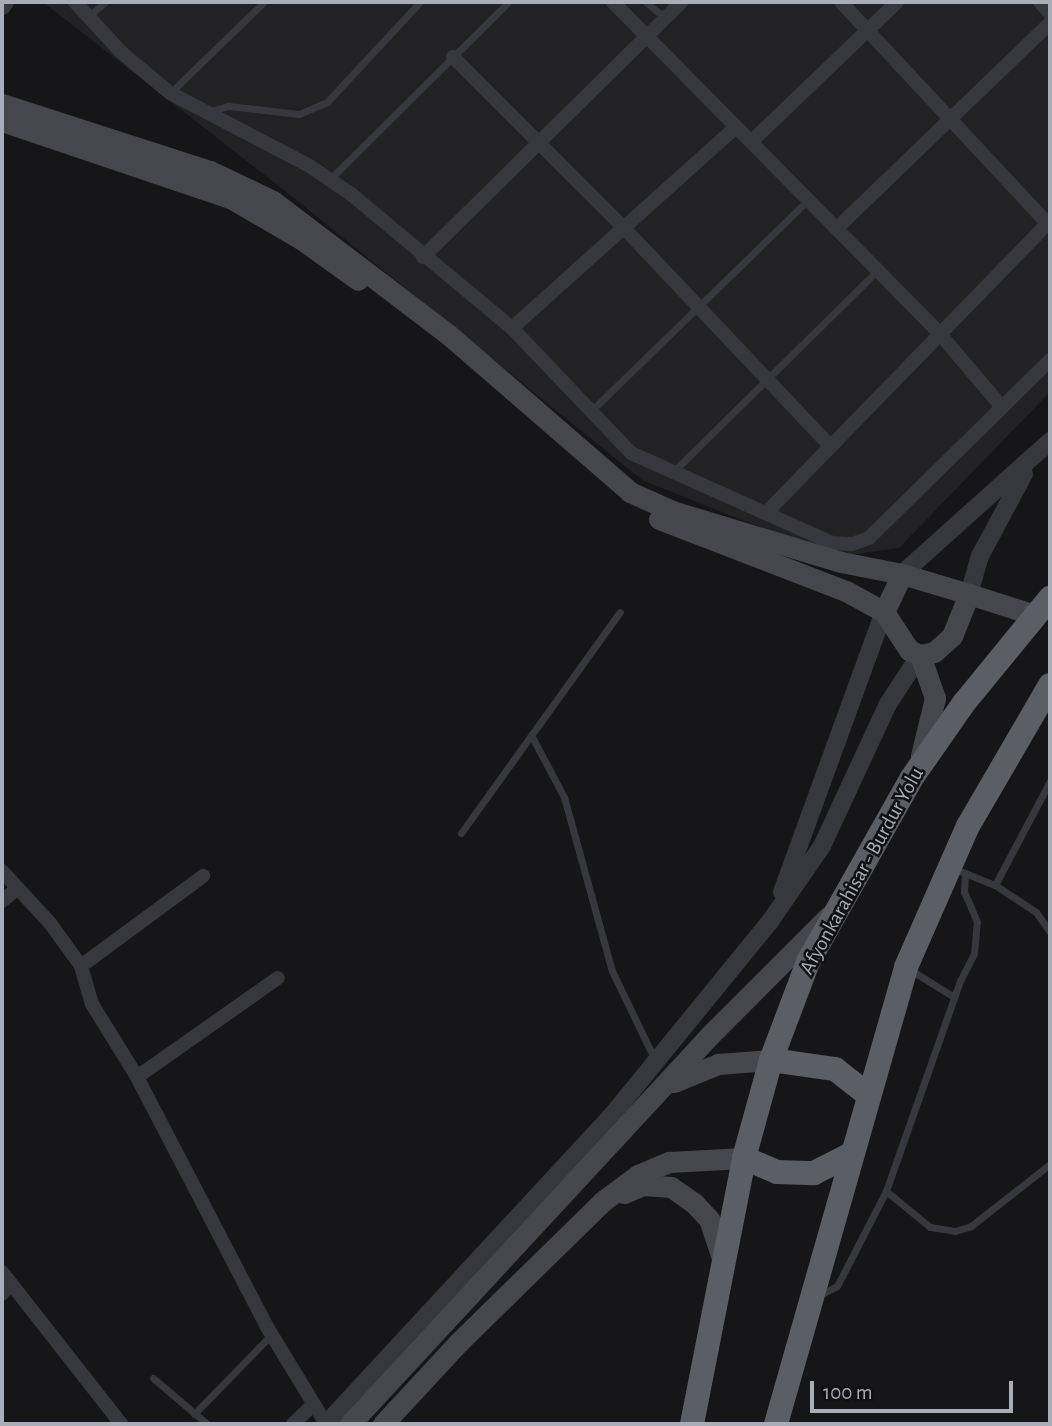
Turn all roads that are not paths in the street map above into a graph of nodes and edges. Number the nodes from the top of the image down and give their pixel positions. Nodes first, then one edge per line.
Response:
1 (75, 2) edge
2 (105, 2) edge
3 (264, 2) edge
4 (420, 2) edge
5 (508, 2) edge
6 (613, 2) edge
7 (646, 2) edge
8 (681, 2) edge
9 (841, 2) edge
10 (897, 2) edge
11 (1040, 2) edge
12 (1050, 12) edge
13 (90, 15) junction
14 (664, 17) junction
15 (1050, 23) edge
16 (868, 29) junction
17 (645, 34) junction
18 (453, 57) junction
19 (170, 93) junction
20 (2, 104) edge
21 (207, 112) junction
22 (950, 119) junction
23 (2, 121) edge
24 (736, 127) junction
25 (538, 141) junction
26 (751, 142) junction
27 (330, 179) junction
28 (808, 200) junction
29 (1049, 223) edge
30 (624, 228) junction
31 (836, 229) junction
32 (423, 257) junction
33 (877, 271) junction
34 (698, 306) junction
35 (512, 328) junction
36 (940, 334) junction
37 (1050, 360) edge
38 (767, 380) junction
39 (1002, 407) junction
40 (591, 411) junction
41 (1050, 441) edge
42 (831, 447) junction
43 (1029, 465) junction
44 (672, 474) junction
45 (768, 512) junction
46 (902, 573) junction
47 (969, 594) junction
48 (620, 612) dead end
49 (884, 612) junction
50 (1045, 614) edge
51 (920, 654) junction
52 (1050, 685) edge
53 (531, 736) junction
54 (916, 771) junction
55 (1050, 781) edge
56 (461, 833) dead end
57 (957, 870) junction
58 (2, 872) edge
59 (203, 876) dead end
60 (995, 885) junction
61 (17, 889) junction
62 (2, 901) edge
63 (837, 907) junction
64 (771, 920) junction
65 (1050, 932) edge
66 (81, 966) junction
67 (906, 967) junction
68 (278, 978) dead end
69 (954, 997) junction
70 (771, 1060) junction
71 (656, 1061) junction
72 (137, 1077) junction
73 (664, 1088) junction
74 (867, 1094) junction
75 (849, 1155) junction
76 (744, 1158) junction
77 (1050, 1164) edge
78 (886, 1191) junction
79 (603, 1201) junction
80 (723, 1261) junction
81 (5, 1283) edge
82 (811, 1298) junction
83 (271, 1335) junction
84 (153, 1377) dead end
85 (313, 1405) junction
86 (194, 1414) junction
87 (121, 1424) edge
88 (206, 1424) edge
89 (293, 1424) edge
90 (326, 1424) edge
91 (350, 1424) edge
92 (383, 1424) edge
93 (692, 1424) edge
94 (776, 1424) edge

1 - 13 street
2 - 13 lane
3 - 19 lane
4 - 21 lane
5 - 18 lane
6 - 17 street
7 - 14 lane
8 - 14 street
9 - 16 street
10 - 16 street
11 - 12 street
13 - 19 street
14 - 17 street
15 - 22 street
16 - 22 street
16 - 26 street
17 - 24 street
17 - 25 street
18 - 25 street
18 - 27 lane
19 - 21 street
20 - 46 main road
21 - 27 street
22 - 29 street
22 - 31 street
23 - 49 main road
24 - 26 street
24 - 30 street
25 - 30 street
25 - 32 street
26 - 28 street
27 - 32 street
28 - 31 street
28 - 34 lane
29 - 36 street
30 - 34 street
30 - 35 street
31 - 33 street
32 - 35 street
33 - 36 street
33 - 38 lane
34 - 38 street
34 - 40 lane
35 - 40 street
36 - 39 street
36 - 42 street
37 - 39 street
38 - 42 street
38 - 44 lane
39 - 45 street
40 - 44 street
41 - 43 street
42 - 45 street
43 - 46 street
43 - 47 street
44 - 45 street
46 - 47 main road
46 - 49 main road
47 - 50 main road
47 - 51 main road
48 - 53 lane
49 - 51 main road
49 - 64 street
50 - 54 highway, Afyonkarahisar - Burdur Yolu
51 - 54 main road
51 - 64 street
52 - 57 highway
53 - 56 lane
53 - 71 lane
54 - 63 highway, Afyonkarahisar - Burdur Yolu
55 - 60 lane
57 - 60 lane
57 - 67 highway
57 - 69 lane
58 - 61 street
59 - 66 street
60 - 65 lane
61 - 62 street
61 - 66 street
63 - 70 highway, Afyonkarahisar - Burdur Yolu
63 - 73 main road
64 - 71 street
66 - 72 street
67 - 69 lane
67 - 74 highway
68 - 72 street
69 - 78 lane
70 - 73 main road
70 - 74 highway
70 - 76 highway, Afyonkarahisar - Burdur Yolu
71 - 90 street
72 - 83 street
73 - 91 main road
74 - 75 highway
75 - 76 highway
75 - 82 highway
76 - 79 main road
76 - 80 highway, Afyonkarahisar - Burdur Yolu
77 - 78 lane
78 - 82 lane
79 - 80 main road
79 - 92 main road
80 - 93 highway, Afyonkarahisar - Burdur Yolu
81 - 87 street
82 - 94 highway
83 - 85 street
83 - 86 lane
84 - 86 lane
85 - 89 street
85 - 90 street
86 - 88 lane

